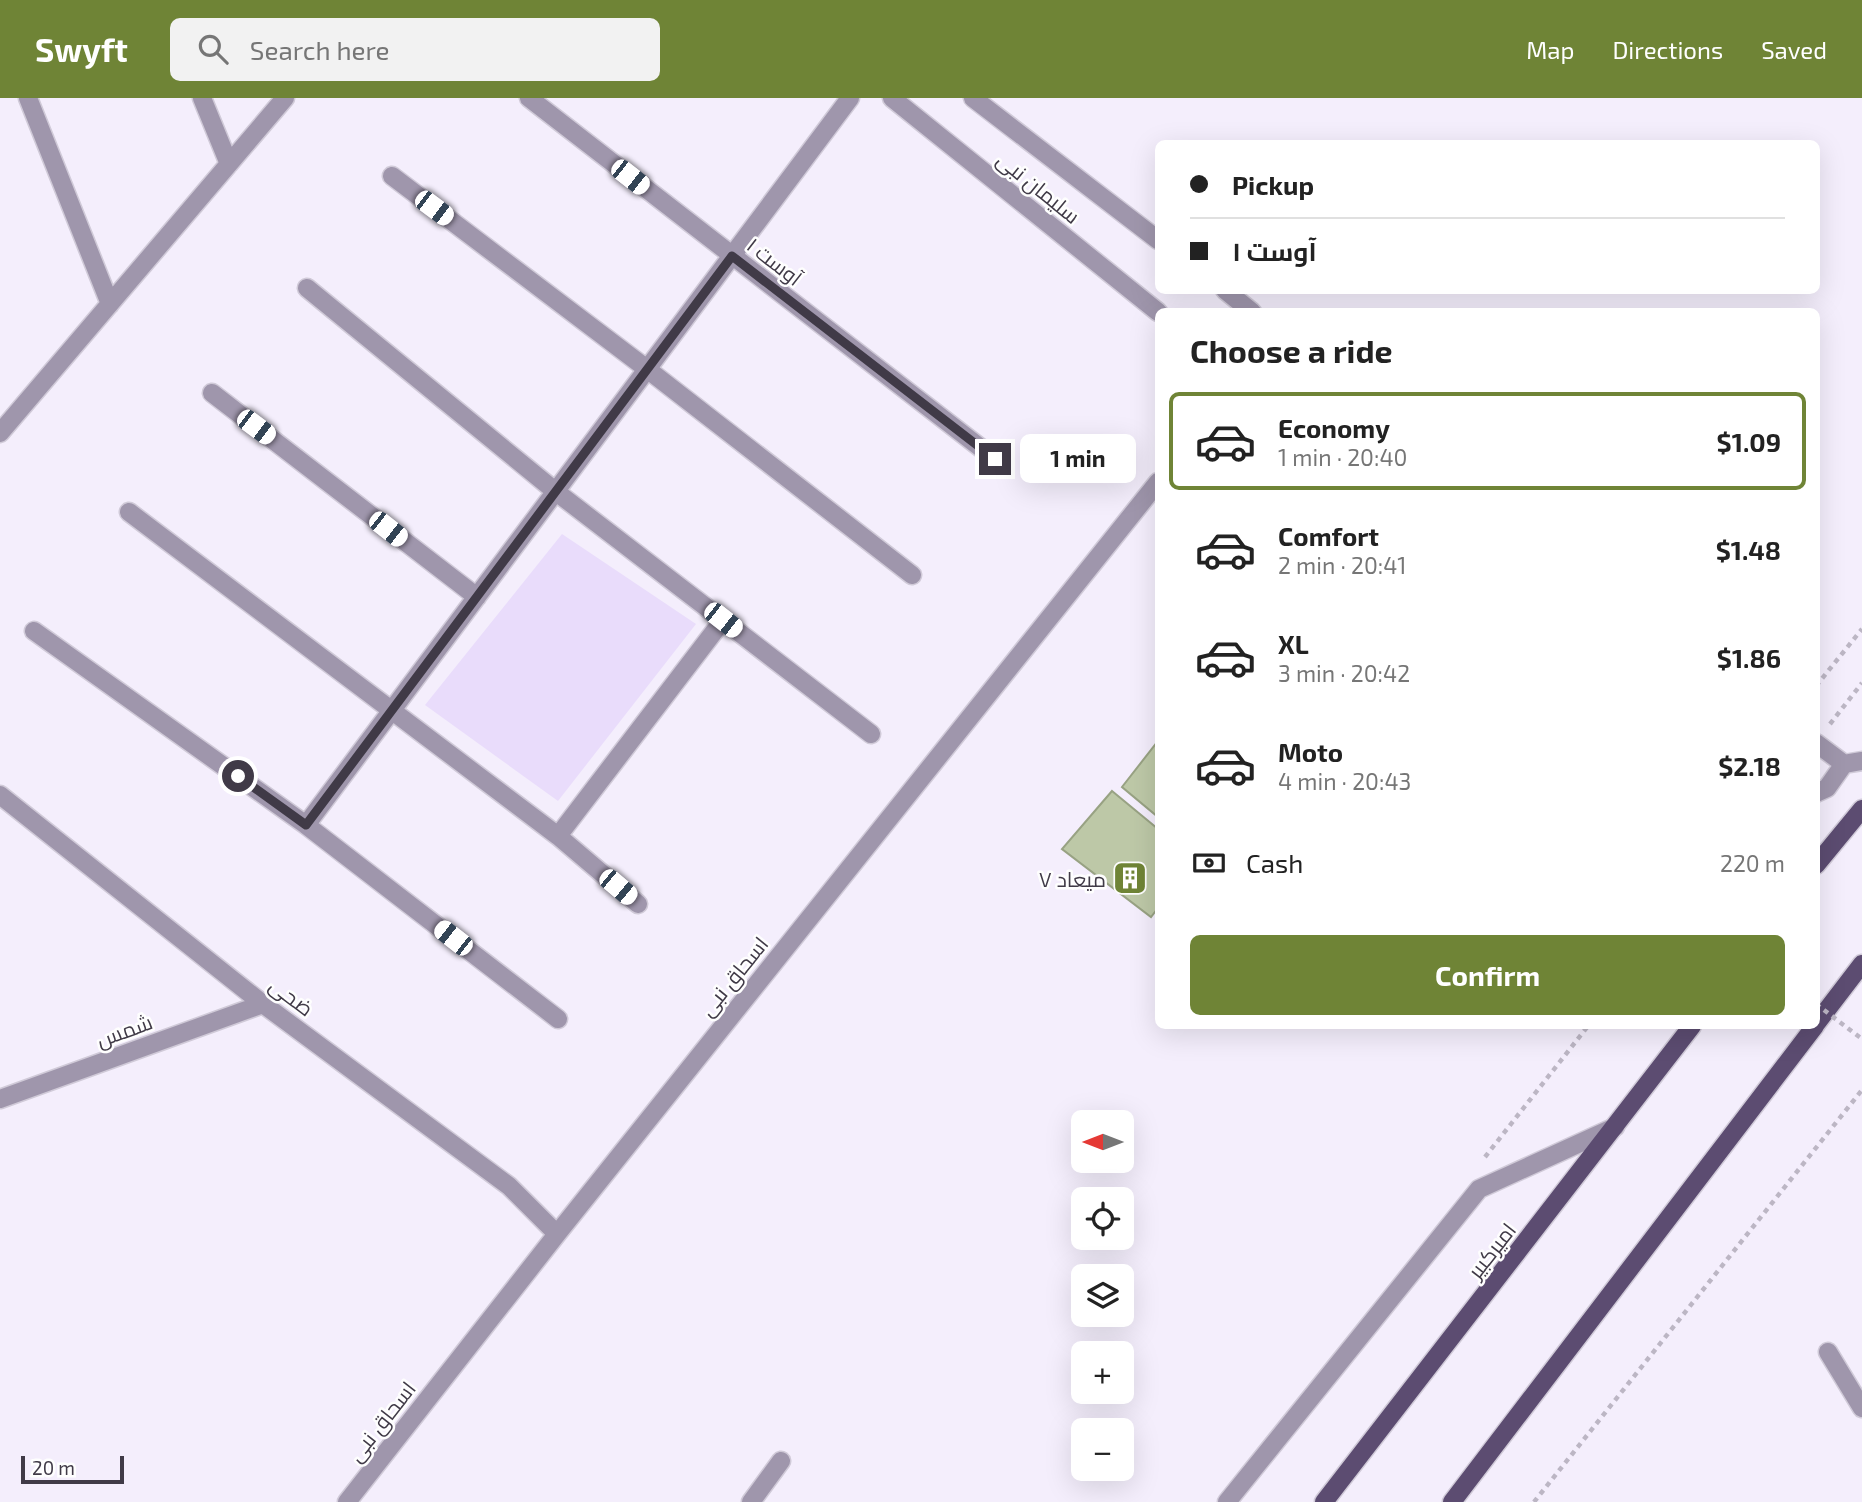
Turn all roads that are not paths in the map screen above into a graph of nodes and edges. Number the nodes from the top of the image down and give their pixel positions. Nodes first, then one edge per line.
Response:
1 (28, 98) edge
2 (202, 98) edge
3 (285, 98) edge
4 (529, 98) edge
5 (850, 98) edge
6 (892, 98) edge
7 (974, 98) edge
8 (229, 164) junction
9 (392, 176) dead end
10 (1155, 238) edge
11 (732, 256) junction
12 (307, 288) dead end
13 (1230, 294) edge
14 (110, 304) junction
15 (1247, 308) edge
16 (1155, 310) edge
17 (647, 369) junction
18 (212, 393) dead end
19 (0, 433) edge
20 (995, 459) dead end
21 (1155, 486) edge
22 (555, 491) junction
23 (130, 512) dead end
24 (912, 575) dead end
25 (477, 597) junction
26 (723, 620) junction
27 (34, 631) dead end
28 (392, 710) junction
29 (871, 734) dead end
30 (1820, 737) edge
31 (1862, 761) edge
32 (1844, 764) junction
33 (1820, 791) edge
34 (0, 796) edge
35 (1862, 809) edge
36 (306, 825) junction
37 (558, 836) junction
38 (1820, 860) edge
39 (638, 904) dead end
40 (1862, 964) edge
41 (263, 1004) junction
42 (558, 1018) dead end
43 (1820, 1020) edge
44 (1690, 1029) edge
45 (1813, 1029) edge
46 (0, 1099) edge
47 (1615, 1127) junction
48 (556, 1234) junction
49 (1828, 1352) dead end
50 (1862, 1408) edge
51 (781, 1461) dead end
52 (347, 1502) edge
53 (751, 1502) edge
54 (1227, 1502) edge
55 (1324, 1502) edge
56 (1452, 1502) edge

1 - 14 street
2 - 8 street
3 - 8 street
4 - 11 street, آوست ١
5 - 11 street
6 - 16 street, سلیمان نبی
7 - 10 street, سلیمان نبی
8 - 14 street
9 - 17 street
11 - 17 street
11 - 20 street, آوست ١
12 - 22 street
13 - 15 street
14 - 19 street
17 - 22 street
17 - 24 street
18 - 25 street
21 - 48 street, اسحاق نبی
22 - 25 street
22 - 26 street
23 - 28 street
25 - 28 street
26 - 29 street
26 - 37 street
27 - 36 street
28 - 36 street
28 - 37 street
30 - 32 street
31 - 32 street
32 - 33 street
34 - 41 street, ضحی
35 - 38 main road
36 - 42 street
37 - 39 street
40 - 43 main road
41 - 46 street, شمس
41 - 48 street, ضحی
44 - 47 main road, امیرکبیر
45 - 56 main road
47 - 54 street
47 - 55 main road, امیرکبیر
48 - 52 street, اسحاق نبی
49 - 50 street
51 - 53 street

